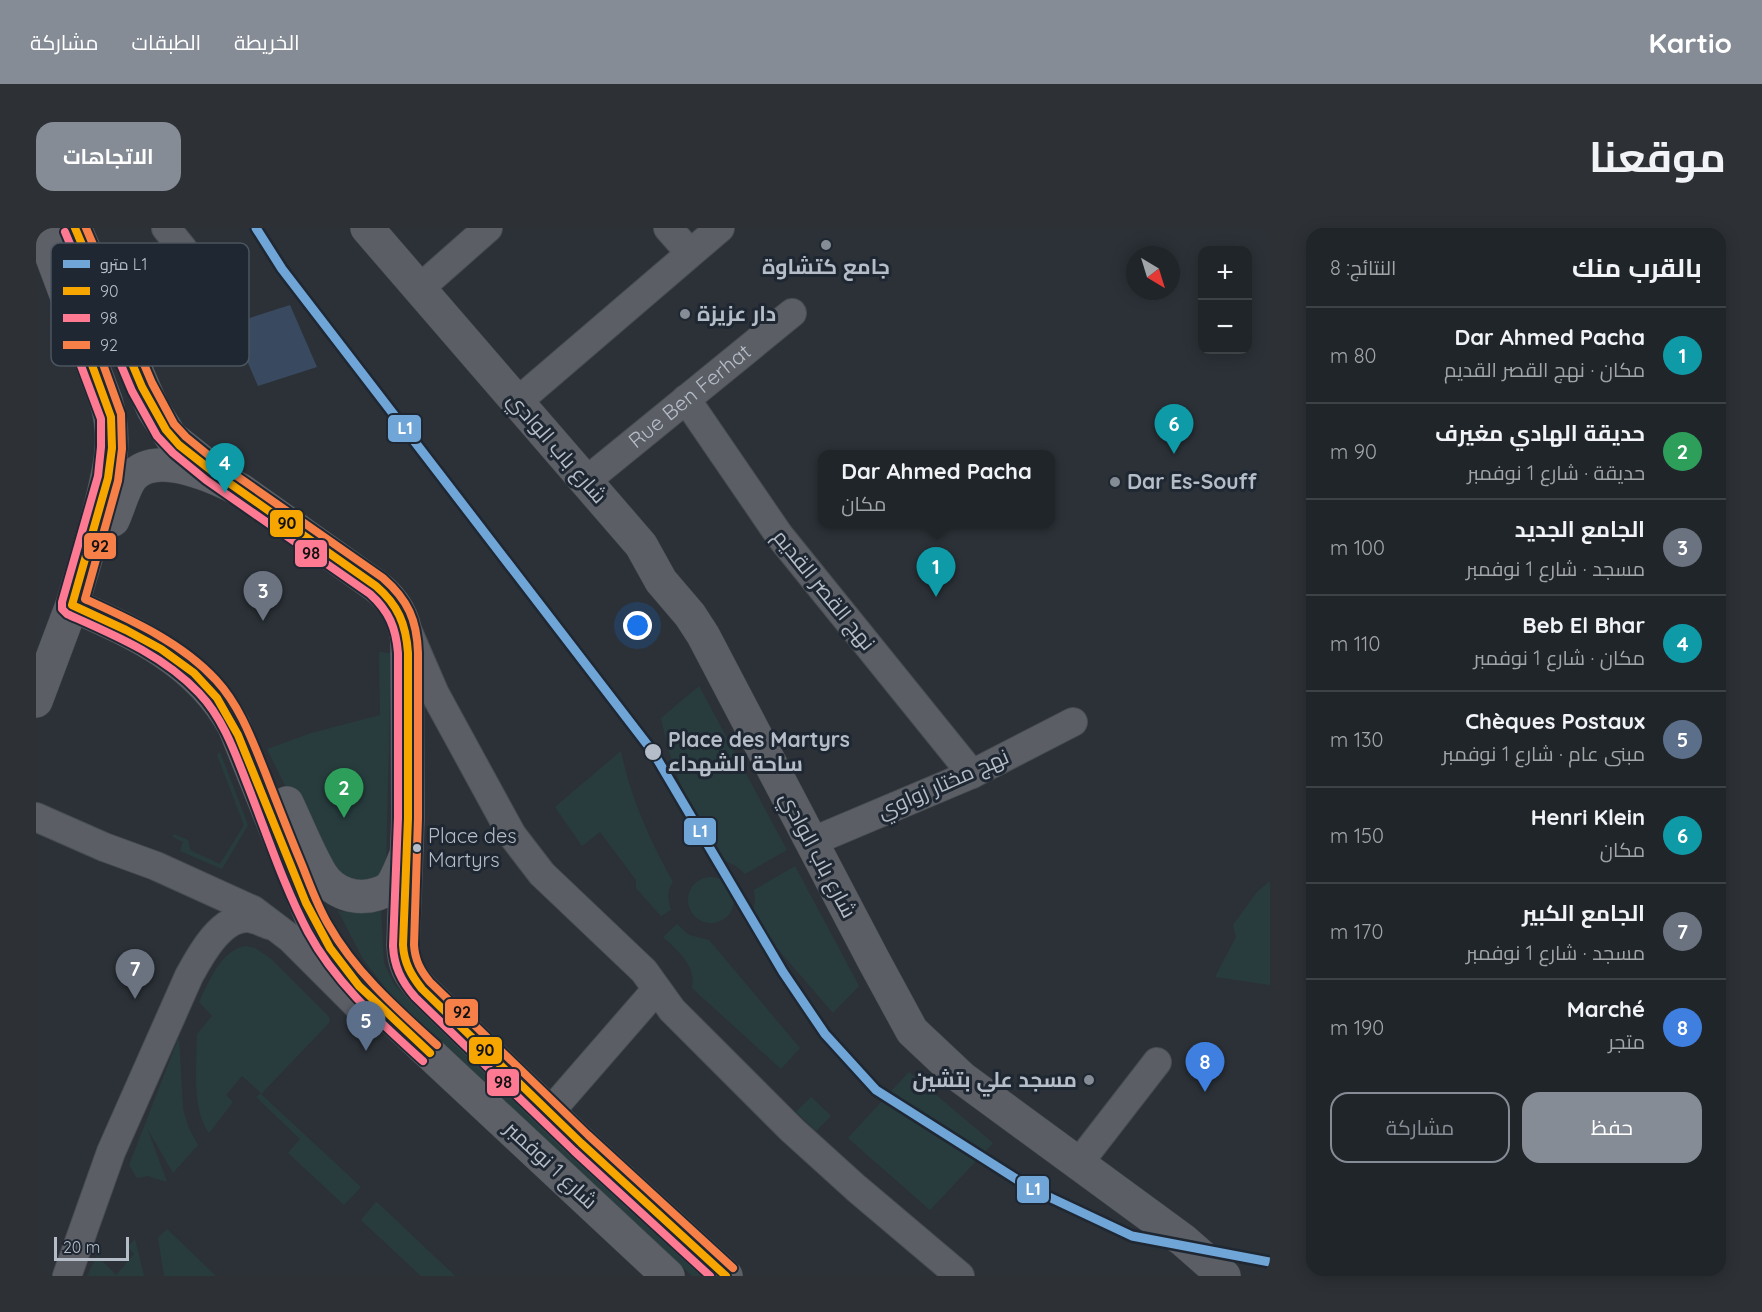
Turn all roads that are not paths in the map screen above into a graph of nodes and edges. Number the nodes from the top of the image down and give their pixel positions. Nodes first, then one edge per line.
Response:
1 (75, 228) edge
2 (367, 228) edge
3 (488, 228) edge
4 (668, 228) edge
5 (720, 228) edge
6 (41, 229) edge
7 (81, 243) edge
8 (690, 253) junction
9 (51, 255) edge
10 (419, 289) junction
11 (792, 313) dead end
12 (93, 366) edge
13 (133, 366) edge
14 (686, 399) junction
15 (517, 402) junction
16 (586, 481) junction
17 (241, 490) junction
18 (87, 558) junction
19 (72, 605) junction
20 (406, 627) junction
21 (176, 660) junction
22 (36, 701) edge
23 (1074, 722) dead end
24 (972, 774) junction
25 (36, 817) edge
26 (811, 842) junction
27 (406, 855) junction
28 (290, 938) junction
29 (656, 990) junction
30 (1157, 1062) dead end
31 (473, 1092) junction
32 (549, 1113) junction
33 (1078, 1164) junction
34 (1222, 1275) edge
35 (67, 1276) edge
36 (668, 1276) edge
37 (726, 1276) edge
38 (960, 1276) edge

1 - 7 main road
2 - 10 street, شارع باب الوادي
3 - 10 street
4 - 8 street
5 - 8 street
6 - 9 main road
8 - 15 street
10 - 15 street, شارع باب الوادي
11 - 14 street, Rue Ben Ferhat
12 - 18 main road
13 - 17 main road
14 - 16 street, Rue Ben Ferhat
14 - 24 street, نهج القصر القديم
15 - 16 street, شارع باب الوادي
16 - 26 street, شارع باب الوادي
17 - 18 main road
17 - 20 main road
18 - 19 main road
19 - 21 main road
19 - 22 street
20 - 27 main road
20 - 29 street
21 - 27 main road
21 - 31 main road, شارع 1 نوفمبر
23 - 24 street, نهج مختار زواوي
24 - 26 street, نهج مختار زواوي
25 - 28 street
26 - 33 street, شارع باب الوادي
27 - 32 main road
28 - 31 street
28 - 35 street
29 - 32 street
29 - 38 street
30 - 33 street
31 - 36 main road, شارع 1 نوفمبر
32 - 37 main road
33 - 34 street, شارع باب الوادي

